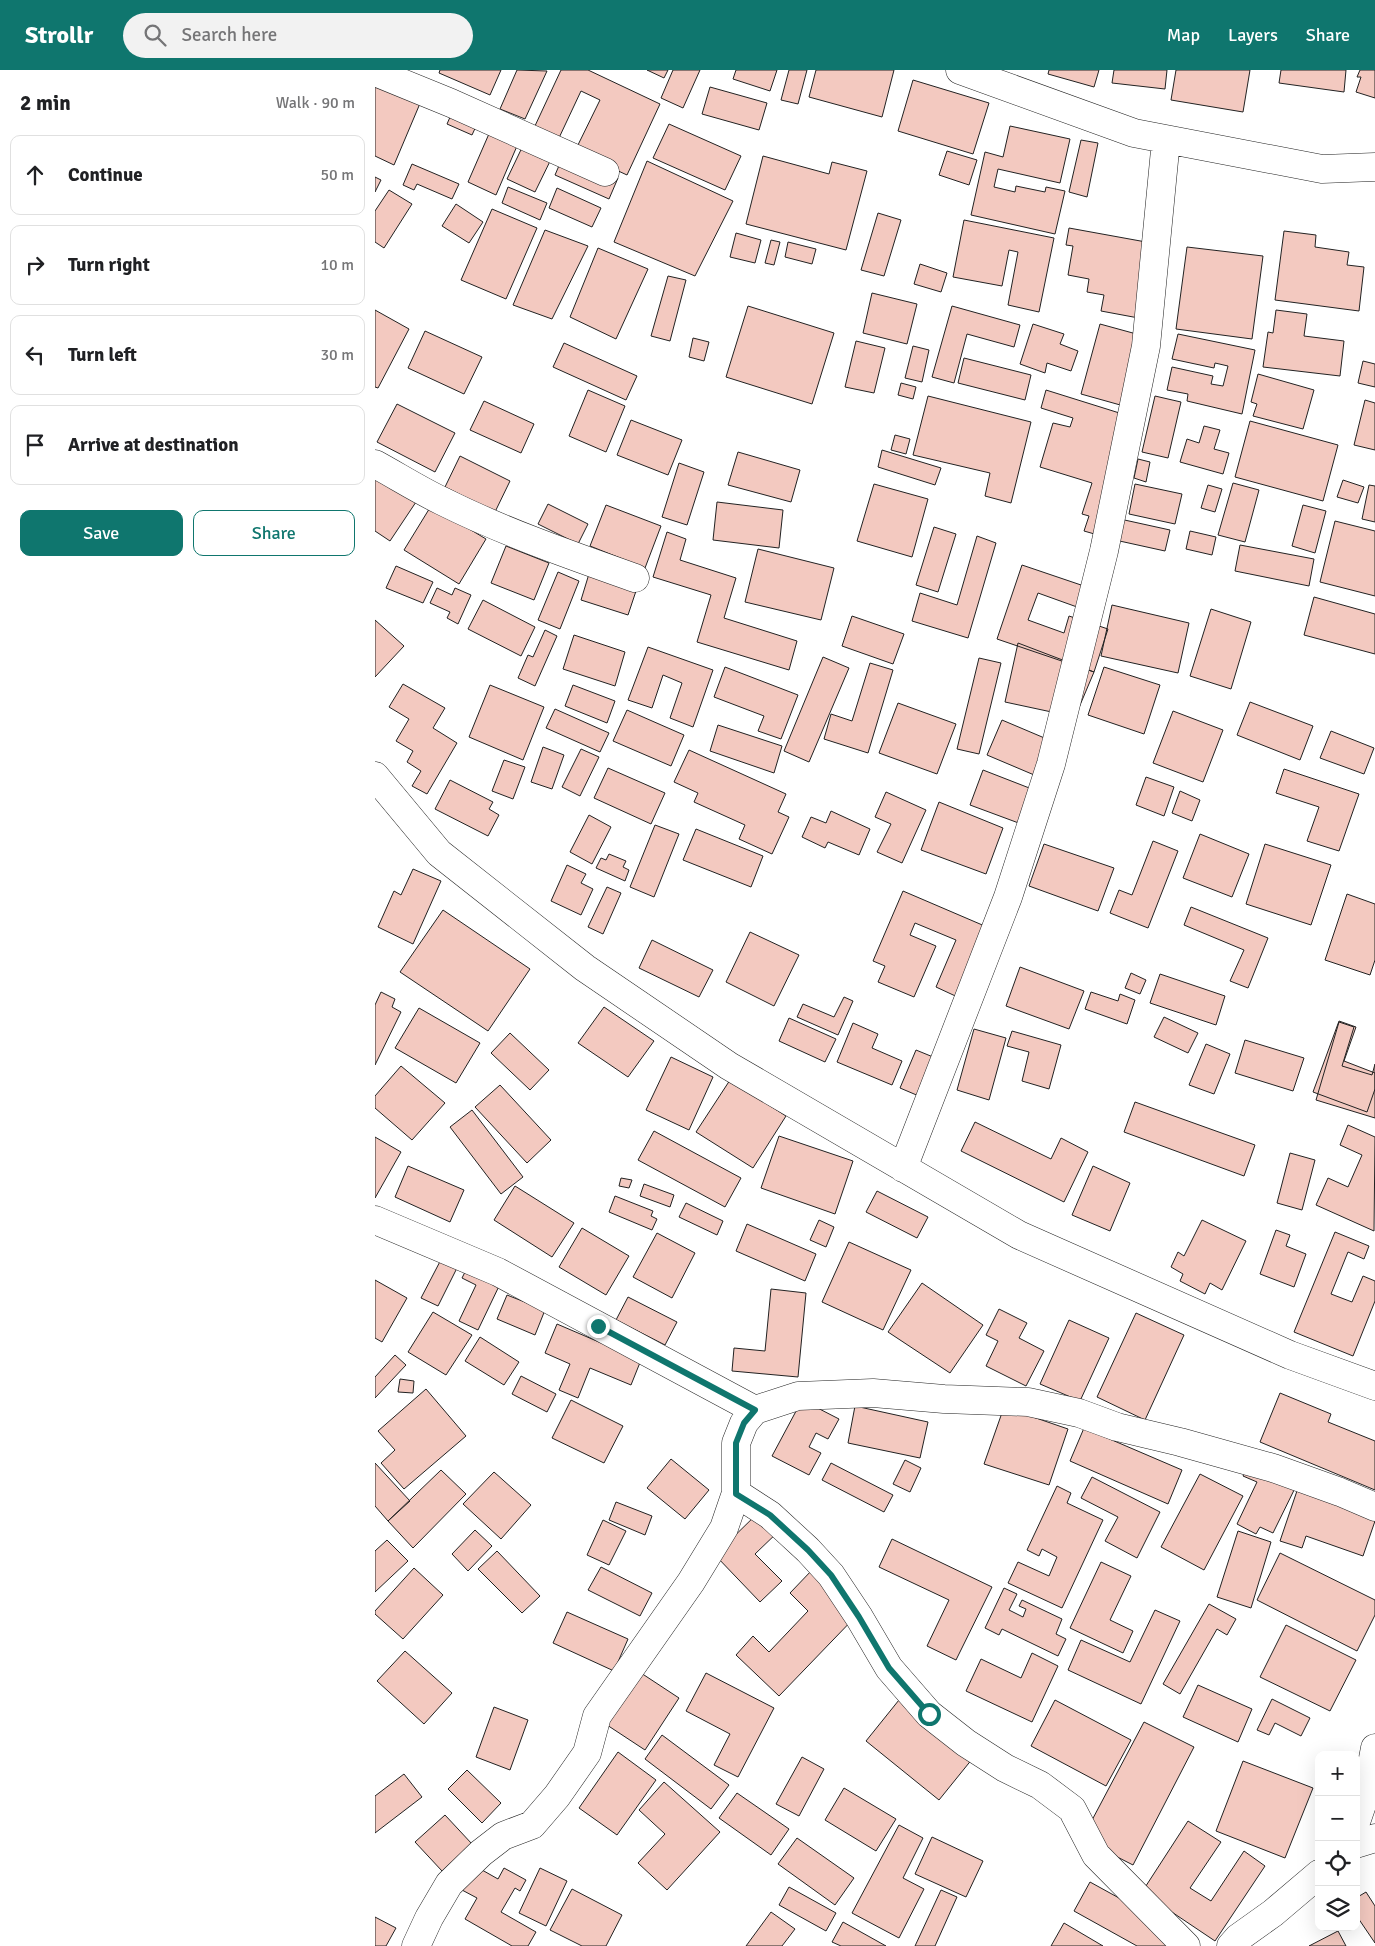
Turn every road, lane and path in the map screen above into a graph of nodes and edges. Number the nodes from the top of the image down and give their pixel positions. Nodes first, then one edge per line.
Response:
1 (960, 70) edge
2 (375, 72) edge
3 (1166, 140) junction
4 (1375, 166) edge
5 (605, 172) dead end
6 (375, 464) edge
7 (635, 578) dead end
8 (375, 776) edge
9 (903, 1168) junction
10 (375, 1220) edge
11 (1375, 1386) edge
12 (755, 1410) junction
13 (736, 1494) junction
14 (1375, 1506) edge
15 (1375, 1748) edge
16 (1360, 1810) edge
17 (1375, 1838) edge
18 (1360, 1843) edge
19 (1315, 1877) edge
20 (416, 1946) edge
21 (1186, 1946) edge
22 (1231, 1946) edge

1 - 3 street
2 - 5 street
3 - 4 street
3 - 9 street
6 - 7 street
8 - 9 street
9 - 11 street
10 - 12 street
12 - 13 street
12 - 14 street
13 - 20 street
13 - 21 street
15 - 16 street
17 - 18 street
19 - 22 street

